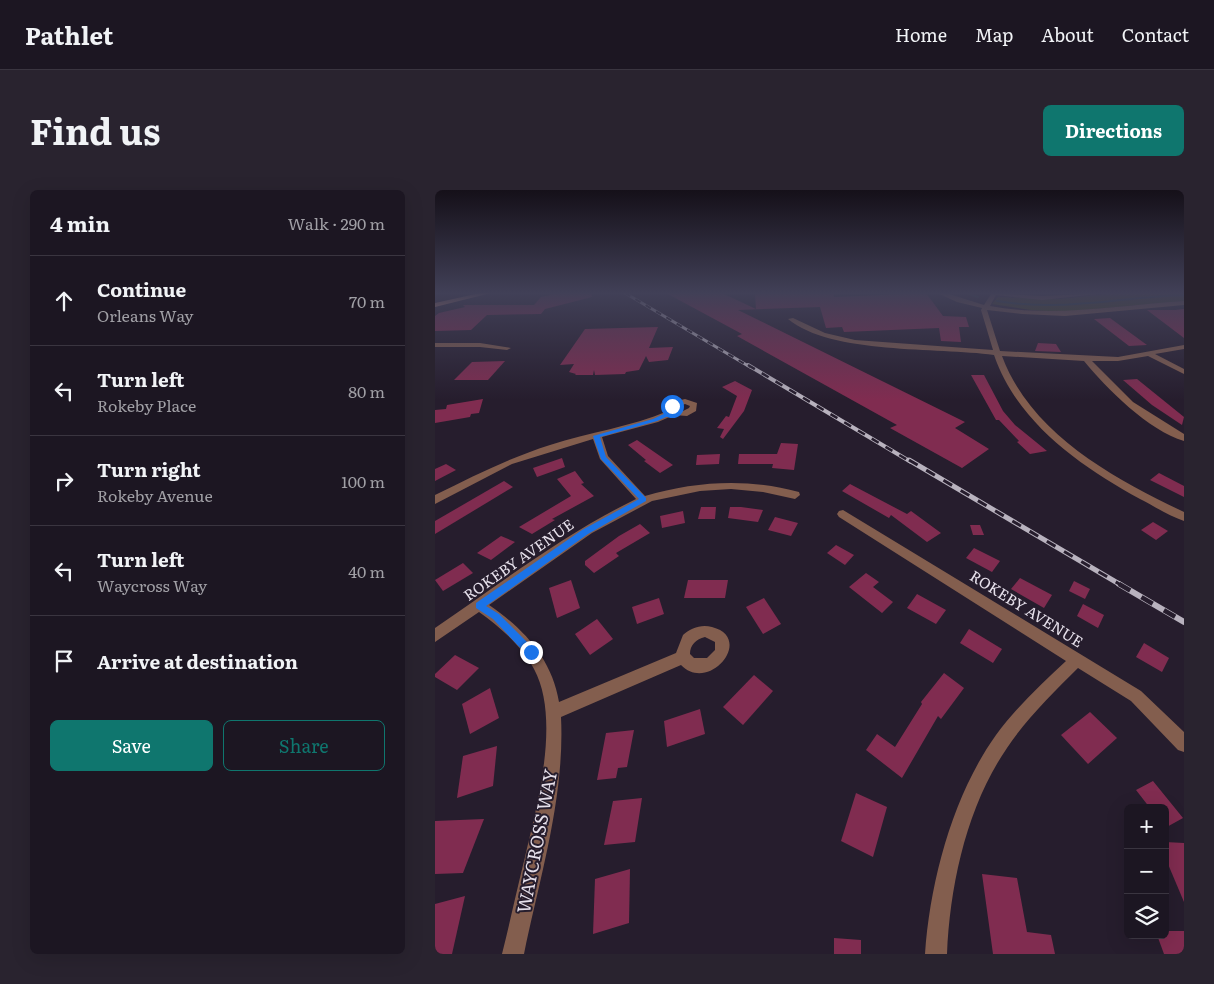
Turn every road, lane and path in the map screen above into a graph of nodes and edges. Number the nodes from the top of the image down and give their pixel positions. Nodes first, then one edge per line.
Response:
1 (810, 329) edge
2 (991, 329) edge
3 (435, 345) edge
4 (1184, 347) edge
5 (507, 348) dead end
6 (998, 352) junction
7 (1151, 354) junction
8 (1086, 359) junction
9 (1184, 372) edge
10 (673, 412) dead end
11 (597, 436) junction
12 (1184, 438) edge
13 (795, 495) dead end
14 (435, 500) edge
15 (643, 500) junction
16 (843, 514) dead end
17 (1184, 517) edge
18 (479, 606) junction
19 (435, 636) edge
20 (683, 657) dead end
21 (1079, 659) junction
22 (554, 712) junction
23 (1184, 744) edge
24 (513, 954) edge
25 (936, 954) edge

1 - 6 street
2 - 6 street
3 - 5 street
4 - 7 street
6 - 8 street
6 - 17 street
7 - 8 street
7 - 9 street
8 - 12 street
10 - 11 street
11 - 14 street
11 - 15 street
13 - 15 street, ROKEBY AVENUE
15 - 18 street, ROKEBY AVENUE
16 - 21 street, ROKEBY AVENUE
18 - 19 street, ROKEBY AVENUE
18 - 22 street, WAYCROSS WAY
20 - 22 street
21 - 23 street, ROKEBY AVENUE
21 - 25 street
22 - 24 street, WAYCROSS WAY

